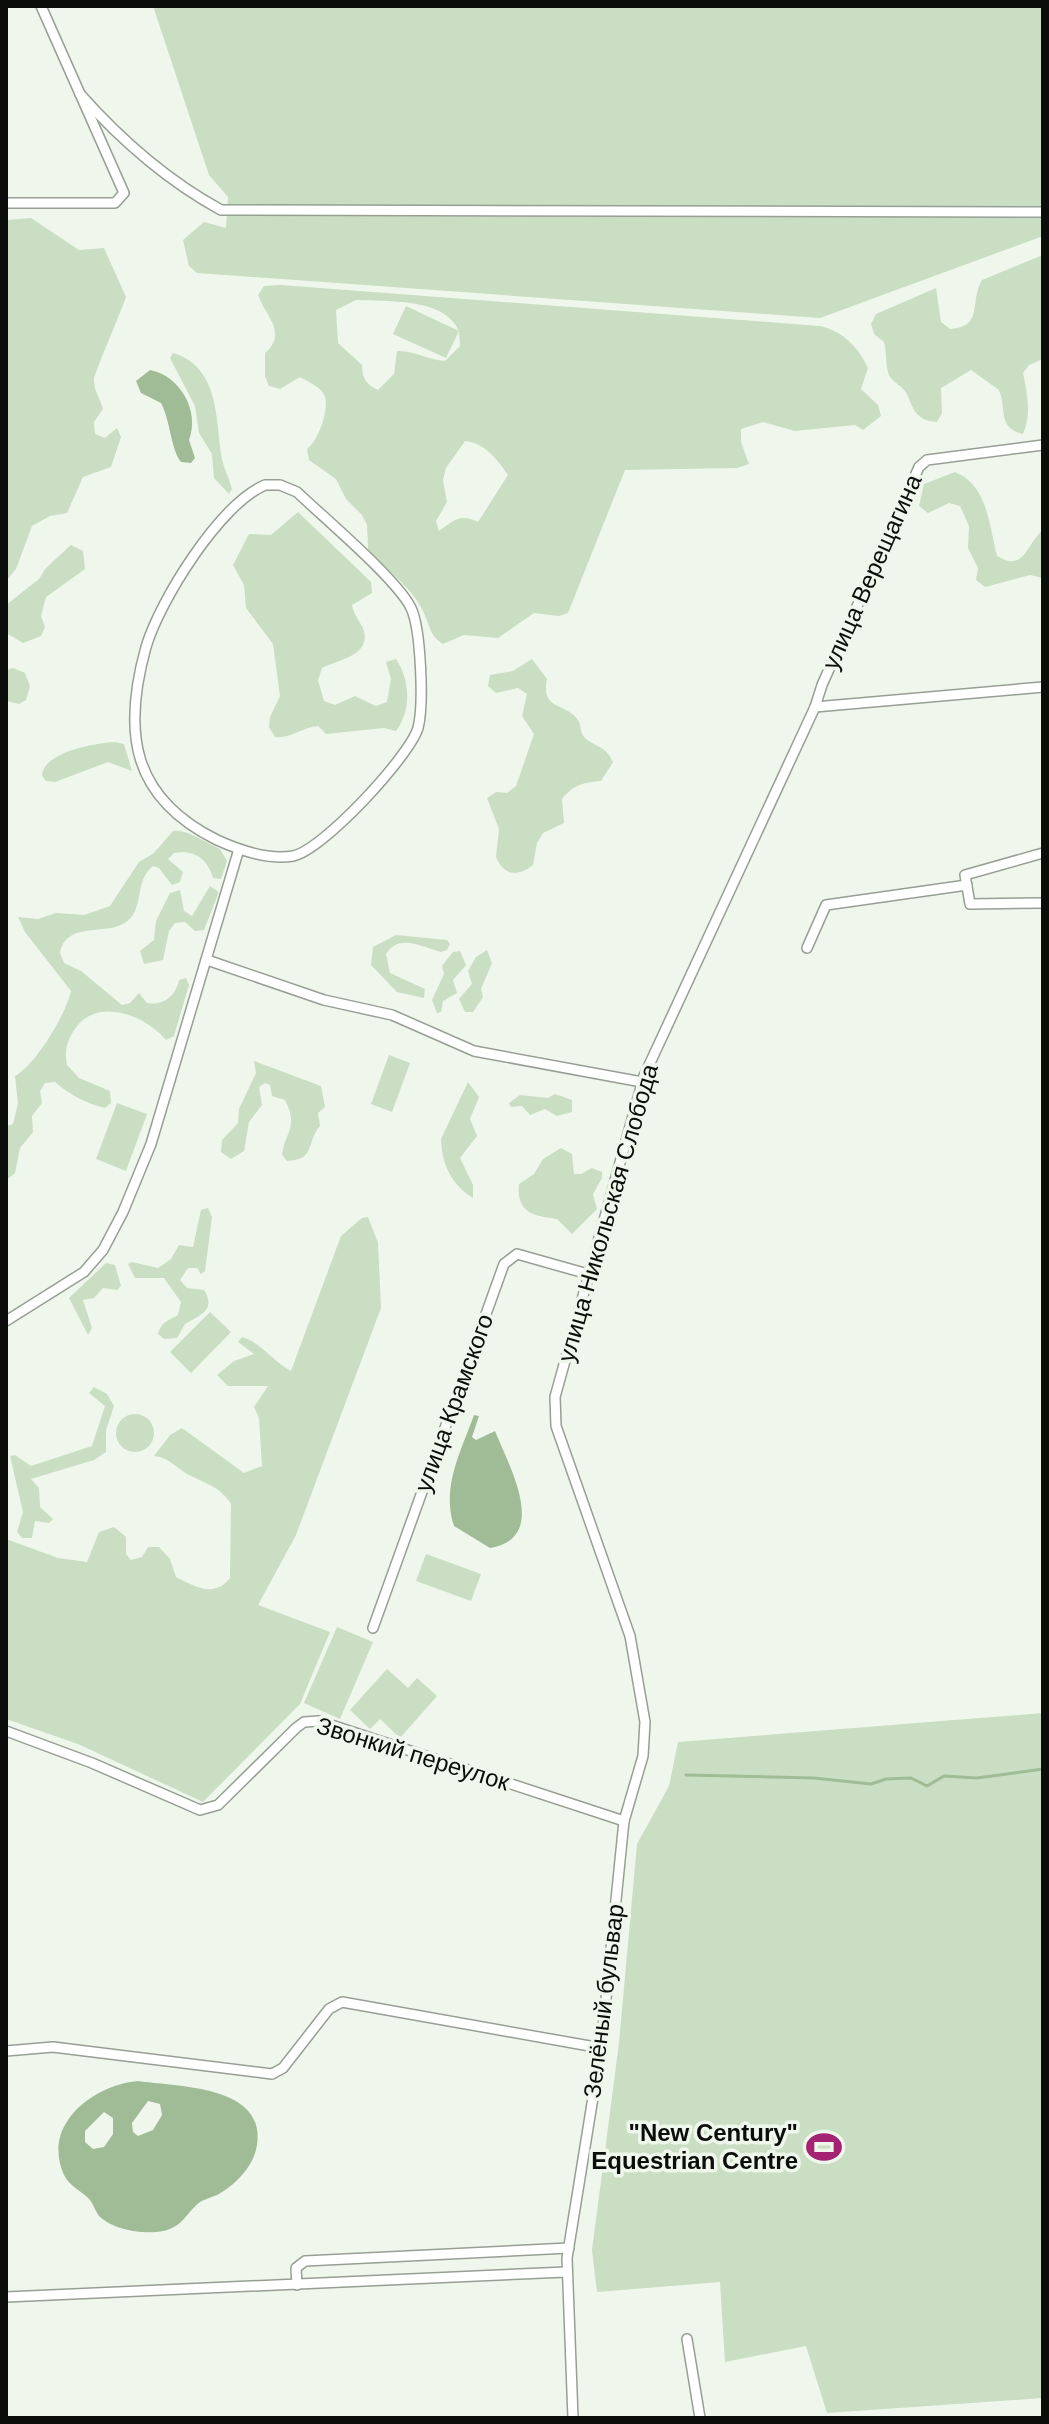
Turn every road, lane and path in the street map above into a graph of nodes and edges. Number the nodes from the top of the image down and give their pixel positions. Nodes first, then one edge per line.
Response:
1 (41, 6) edge
2 (80, 94) junction
3 (6, 203) edge
4 (1043, 212) edge
5 (1043, 445) edge
6 (1043, 687) edge
7 (815, 707) junction
8 (239, 849) junction
9 (1043, 853) edge
10 (967, 885) junction
11 (1043, 903) edge
12 (807, 948) dead end
13 (207, 960) junction
14 (642, 1082) junction
15 (588, 1274) junction
16 (6, 1321) edge
17 (373, 1628) dead end
18 (6, 1731) edge
19 (624, 1821) junction
20 (601, 2048) junction
21 (6, 2051) edge
22 (569, 2248) junction
23 (566, 2272) junction
24 (297, 2285) junction
25 (6, 2297) edge
26 (687, 2339) dead end
27 (573, 2418) edge
28 (700, 2418) edge

1 - 2 street
2 - 3 street
2 - 4 street
5 - 7 street, улица Верещагина
6 - 7 street
7 - 14 street, улица Никольская Слобода
8 - 8 street
8 - 13 street
9 - 10 street
10 - 11 street
10 - 12 street
13 - 14 street
13 - 16 street
14 - 15 street, улица Никольская Слобода
15 - 17 street, улица Крамского
15 - 19 street, улица Никольская Слобода
18 - 19 street, Звонкий переулок
19 - 20 street, Зелёный бульвар
20 - 21 street
20 - 22 street, Зелёный бульвар
22 - 23 street, Зелёный бульвар
22 - 24 street
23 - 24 street
23 - 27 street, Зелёный бульвар
24 - 25 street
26 - 28 street

